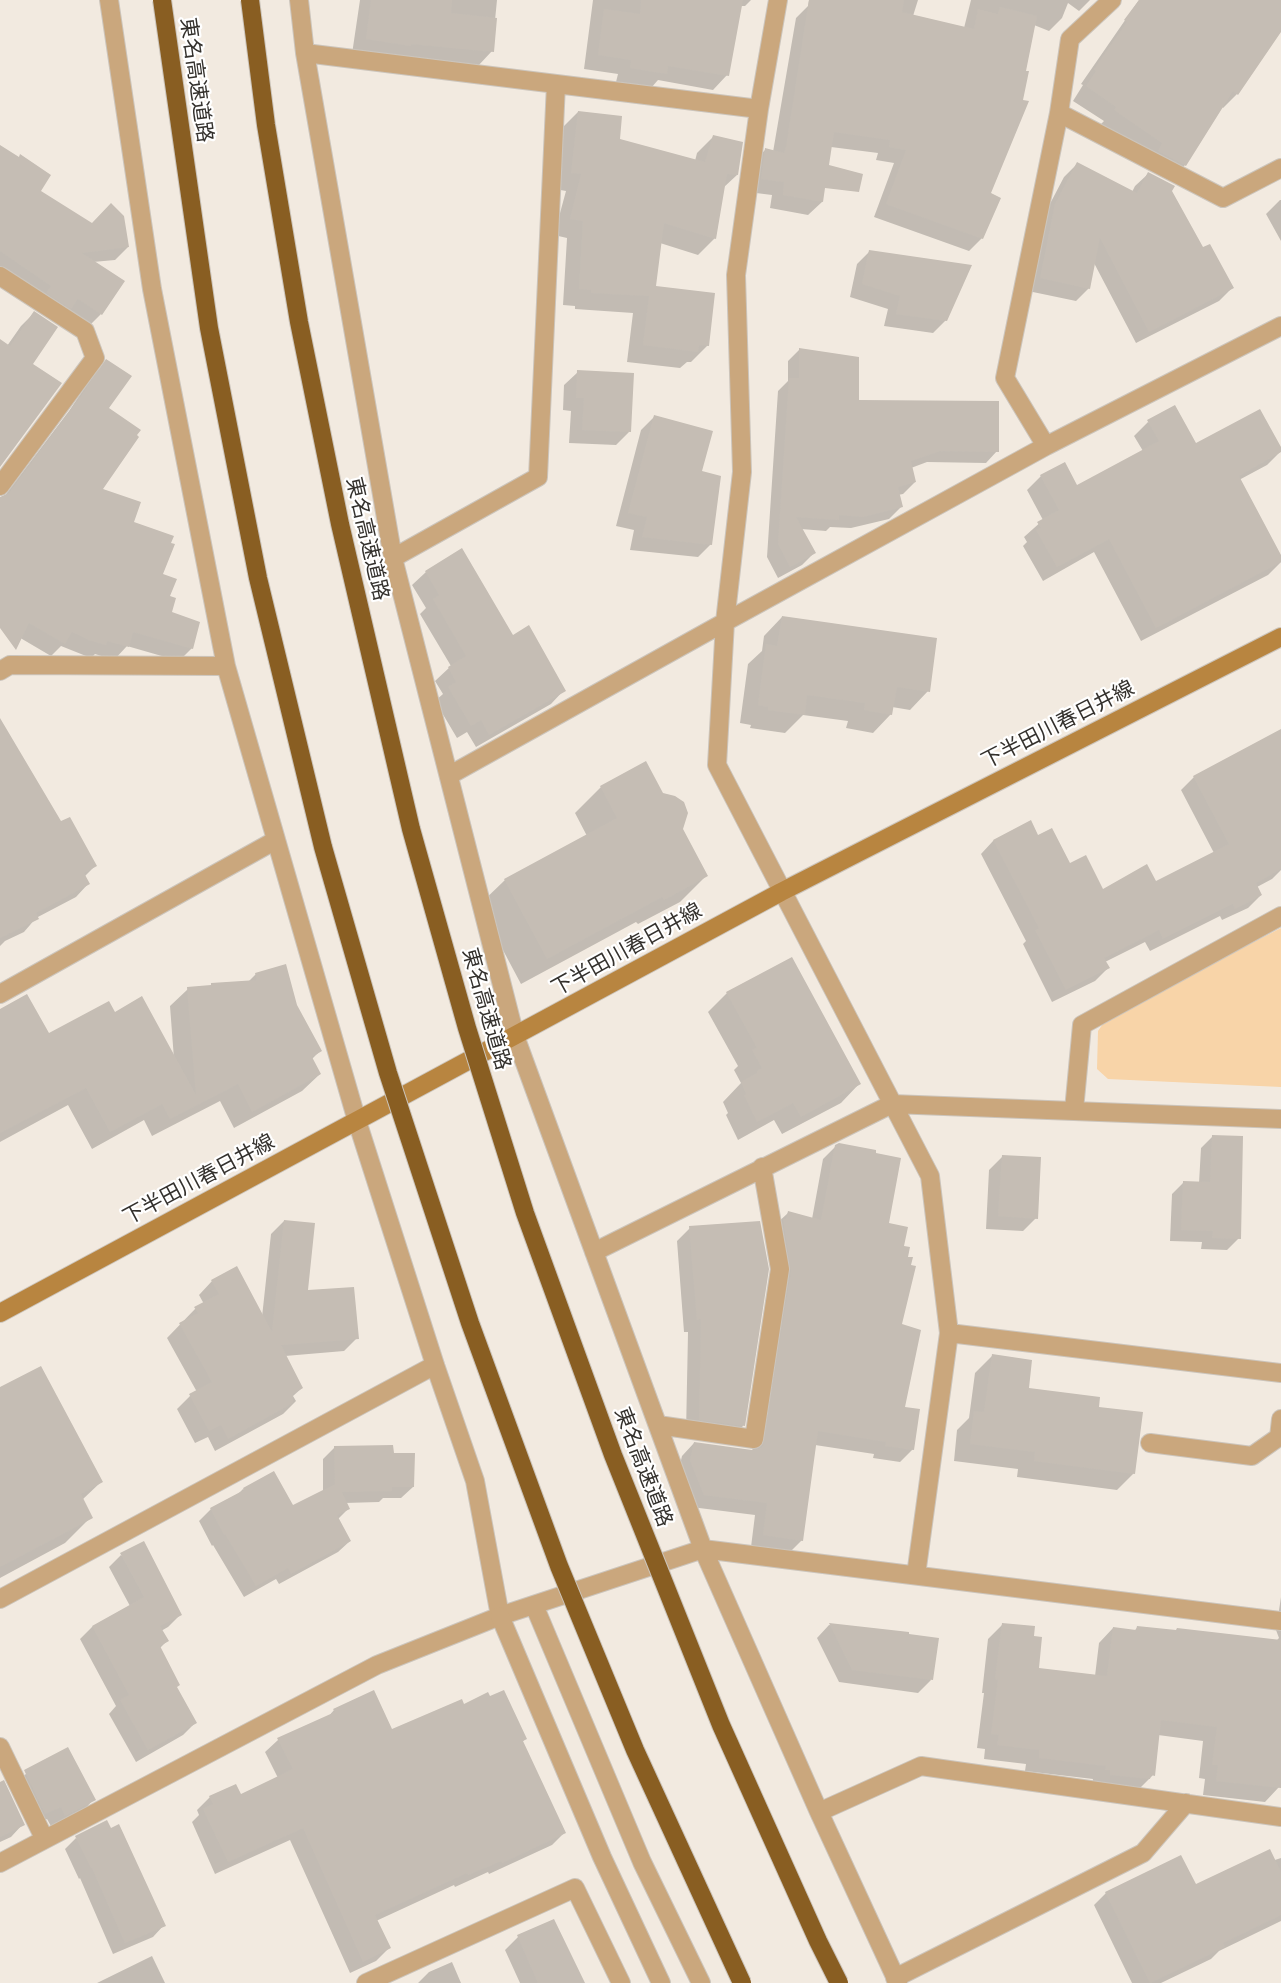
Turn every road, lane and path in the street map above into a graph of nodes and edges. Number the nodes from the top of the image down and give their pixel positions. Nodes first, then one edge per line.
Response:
1 (109, 0) edge
2 (162, 0) edge
3 (250, 0) edge
4 (299, 0) edge
5 (778, 0) edge
6 (1112, 0) edge
7 (305, 53) junction
8 (556, 84) junction
9 (759, 109) junction
10 (1059, 113) junction
11 (1281, 168) edge
12 (0, 276) edge
13 (1281, 326) edge
14 (1046, 446) junction
15 (0, 486) edge
16 (393, 558) junction
17 (725, 622) junction
18 (1281, 636) edge
19 (226, 666) junction
20 (0, 671) edge
21 (450, 775) junction
22 (276, 840) junction
23 (781, 892) junction
24 (1281, 916) edge
25 (0, 994) edge
26 (515, 1036) junction
27 (892, 1104) junction
28 (1074, 1110) junction
29 (1281, 1119) edge
30 (357, 1121) junction
31 (762, 1167) junction
32 (594, 1252) junction
33 (0, 1313) edge
34 (950, 1333) junction
35 (435, 1365) junction
36 (1281, 1373) edge
37 (1281, 1419) edge
38 (658, 1425) junction
39 (1150, 1443) dead end
40 (703, 1549) junction
41 (916, 1575) junction
42 (0, 1599) edge
43 (534, 1605) junction
44 (500, 1616) junction
45 (1281, 1621) edge
46 (0, 1747) edge
47 (1186, 1803) junction
48 (819, 1812) junction
49 (1281, 1817) edge
50 (44, 1838) junction
51 (0, 1863) edge
52 (896, 1980) edge
53 (366, 1983) edge
54 (621, 1983) edge
55 (661, 1983) edge
56 (701, 1983) edge
57 (742, 1983) edge
58 (839, 1983) edge

1 - 19 street
2 - 57 highway, 東名高速道路, bridge
3 - 58 highway, 東名高速道路, bridge
4 - 7 street
5 - 9 street
6 - 10 street
7 - 8 street
7 - 16 street
8 - 9 street
8 - 16 street
9 - 17 street
10 - 11 street
10 - 14 street
12 - 15 street
13 - 14 street
14 - 17 street
16 - 21 street
17 - 21 street
17 - 23 street
18 - 23 main road, 下半田川春日井線
19 - 20 street
19 - 22 street
21 - 26 street
22 - 25 street
22 - 30 street
23 - 26 main road, 下半田川春日井線
23 - 27 street
24 - 28 street
26 - 30 main road, 下半田川春日井線
26 - 32 street
27 - 28 street
27 - 31 street
27 - 34 street
28 - 29 street
30 - 33 main road, 下半田川春日井線
30 - 35 street
31 - 32 street
31 - 38 street
32 - 38 street
34 - 36 street
34 - 41 street
35 - 42 street
35 - 44 street
37 - 39 street
38 - 40 street
40 - 41 street
40 - 43 street
40 - 48 street
41 - 45 street
43 - 44 street
43 - 56 street
44 - 50 street
44 - 55 street
46 - 50 street
47 - 48 street
47 - 49 street
47 - 52 street
48 - 52 street
50 - 51 street
53 - 54 street

